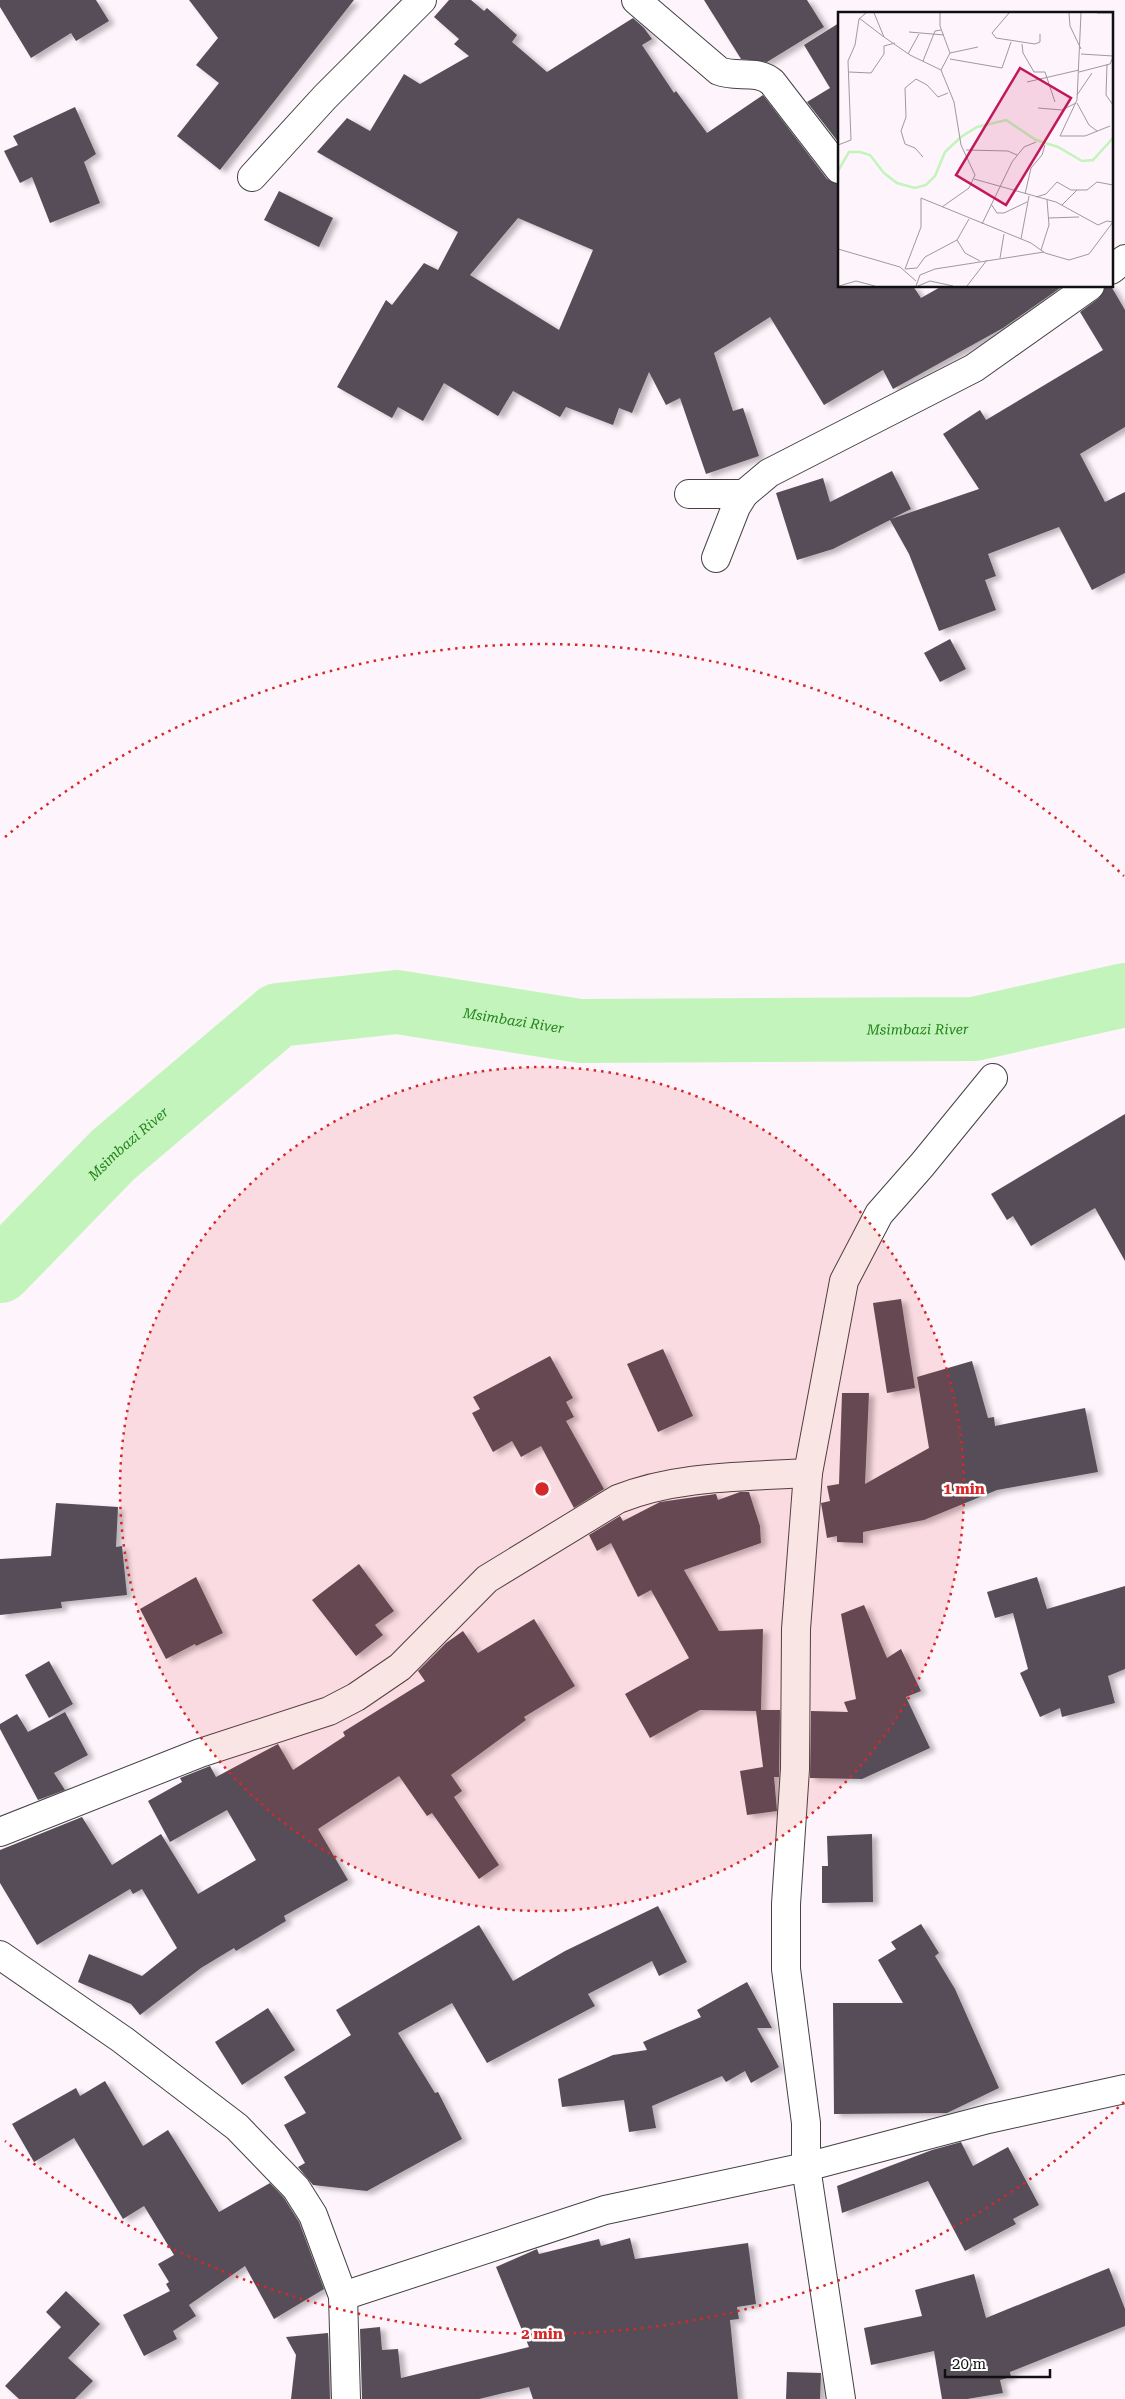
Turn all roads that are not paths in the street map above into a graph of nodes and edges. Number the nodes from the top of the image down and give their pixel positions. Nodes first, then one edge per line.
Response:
1 (422, 0) edge
2 (636, 0) edge
3 (838, 168) edge
4 (252, 177) dead end
5 (1125, 259) edge
6 (1112, 269) edge
7 (1087, 288) edge
8 (689, 494) dead end
9 (744, 494) junction
10 (716, 558) dead end
11 (993, 1078) dead end
12 (808, 1473) junction
13 (0, 1832) edge
14 (0, 1955) edge
15 (1125, 2089) edge
16 (806, 2167) junction
17 (343, 2296) junction
18 (346, 2399) edge
19 (841, 2399) edge

1 - 4 street
2 - 3 street
5 - 6 street
7 - 9 street
8 - 9 street
9 - 10 street
11 - 12 street
12 - 13 street
12 - 16 street
14 - 17 street
15 - 16 street
16 - 17 street
16 - 19 street
17 - 18 street

